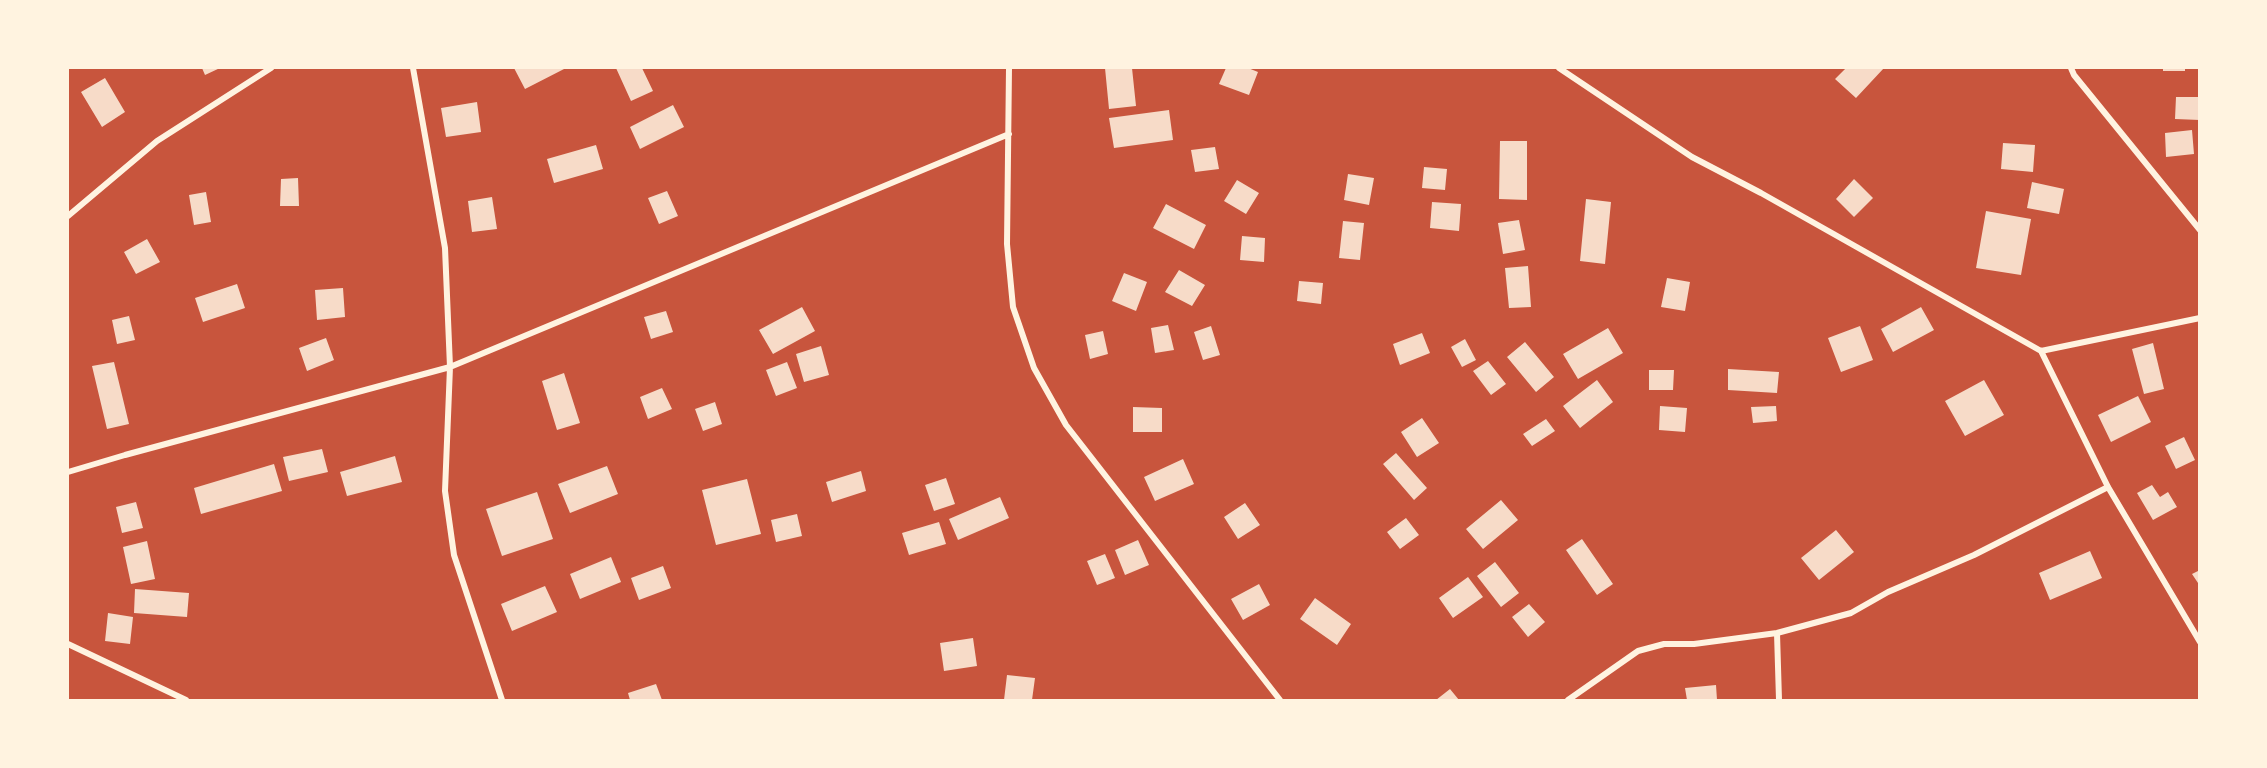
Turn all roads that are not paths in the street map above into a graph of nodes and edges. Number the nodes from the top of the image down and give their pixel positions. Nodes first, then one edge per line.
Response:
1 (271, 68) edge
2 (413, 68) edge
3 (1009, 68) edge
4 (1559, 68) edge
5 (2071, 68) edge
6 (1009, 134) junction
7 (68, 216) edge
8 (2199, 230) edge
9 (2199, 318) edge
10 (2042, 351) junction
11 (450, 367) junction
12 (68, 472) edge
13 (2108, 487) junction
14 (1777, 633) junction
15 (2199, 642) edge
16 (68, 644) edge
17 (186, 700) edge
18 (502, 700) edge
19 (1280, 700) edge
20 (1568, 700) edge
21 (1779, 700) edge

1 - 7 street
2 - 11 street
3 - 6 street
4 - 10 street
5 - 8 street
6 - 11 street
6 - 19 street
9 - 10 street
10 - 13 street
11 - 12 street
11 - 18 street
13 - 14 street
13 - 15 street
14 - 20 street
14 - 21 street
16 - 17 street

